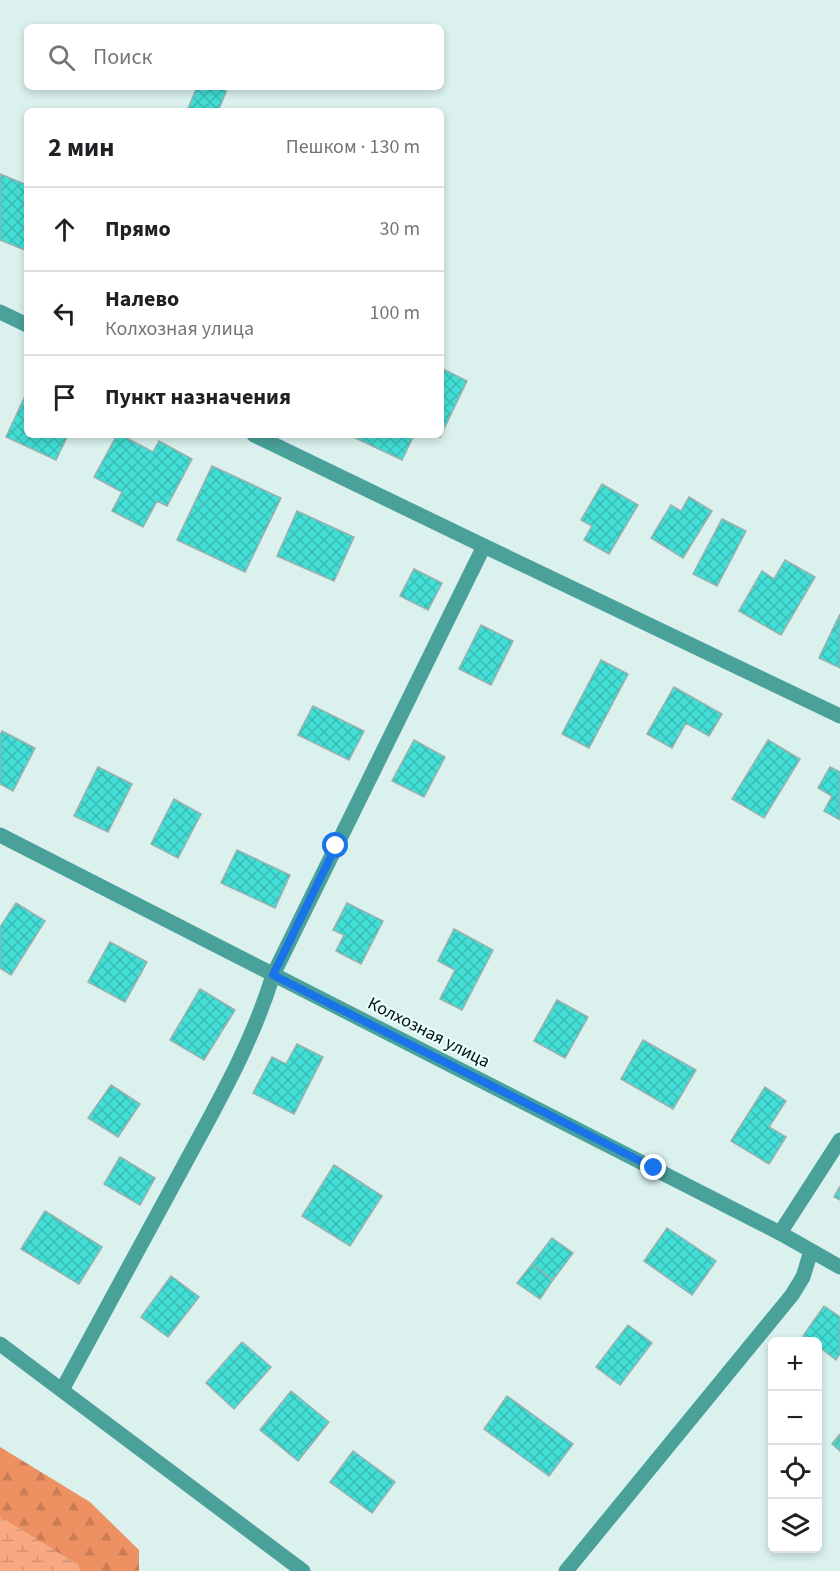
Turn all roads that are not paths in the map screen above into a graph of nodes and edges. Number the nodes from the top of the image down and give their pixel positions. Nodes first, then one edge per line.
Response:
1 (0, 312) edge
2 (24, 324) edge
3 (260, 438) edge
4 (484, 546) junction
5 (840, 716) edge
6 (0, 835) edge
7 (273, 975) junction
8 (840, 1140) edge
9 (780, 1233) junction
10 (810, 1251) junction
11 (840, 1267) edge
12 (0, 1344) edge
13 (62, 1390) junction
14 (303, 1571) edge
15 (566, 1571) edge

1 - 2 street
3 - 4 street
4 - 5 street
4 - 7 street
6 - 7 street, Колхозная улица
7 - 9 street, Колхозная улица
7 - 13 street
8 - 9 street
9 - 10 street, Колхозная улица
10 - 11 street, Колхозная улица
10 - 15 street
12 - 13 street
13 - 14 street

